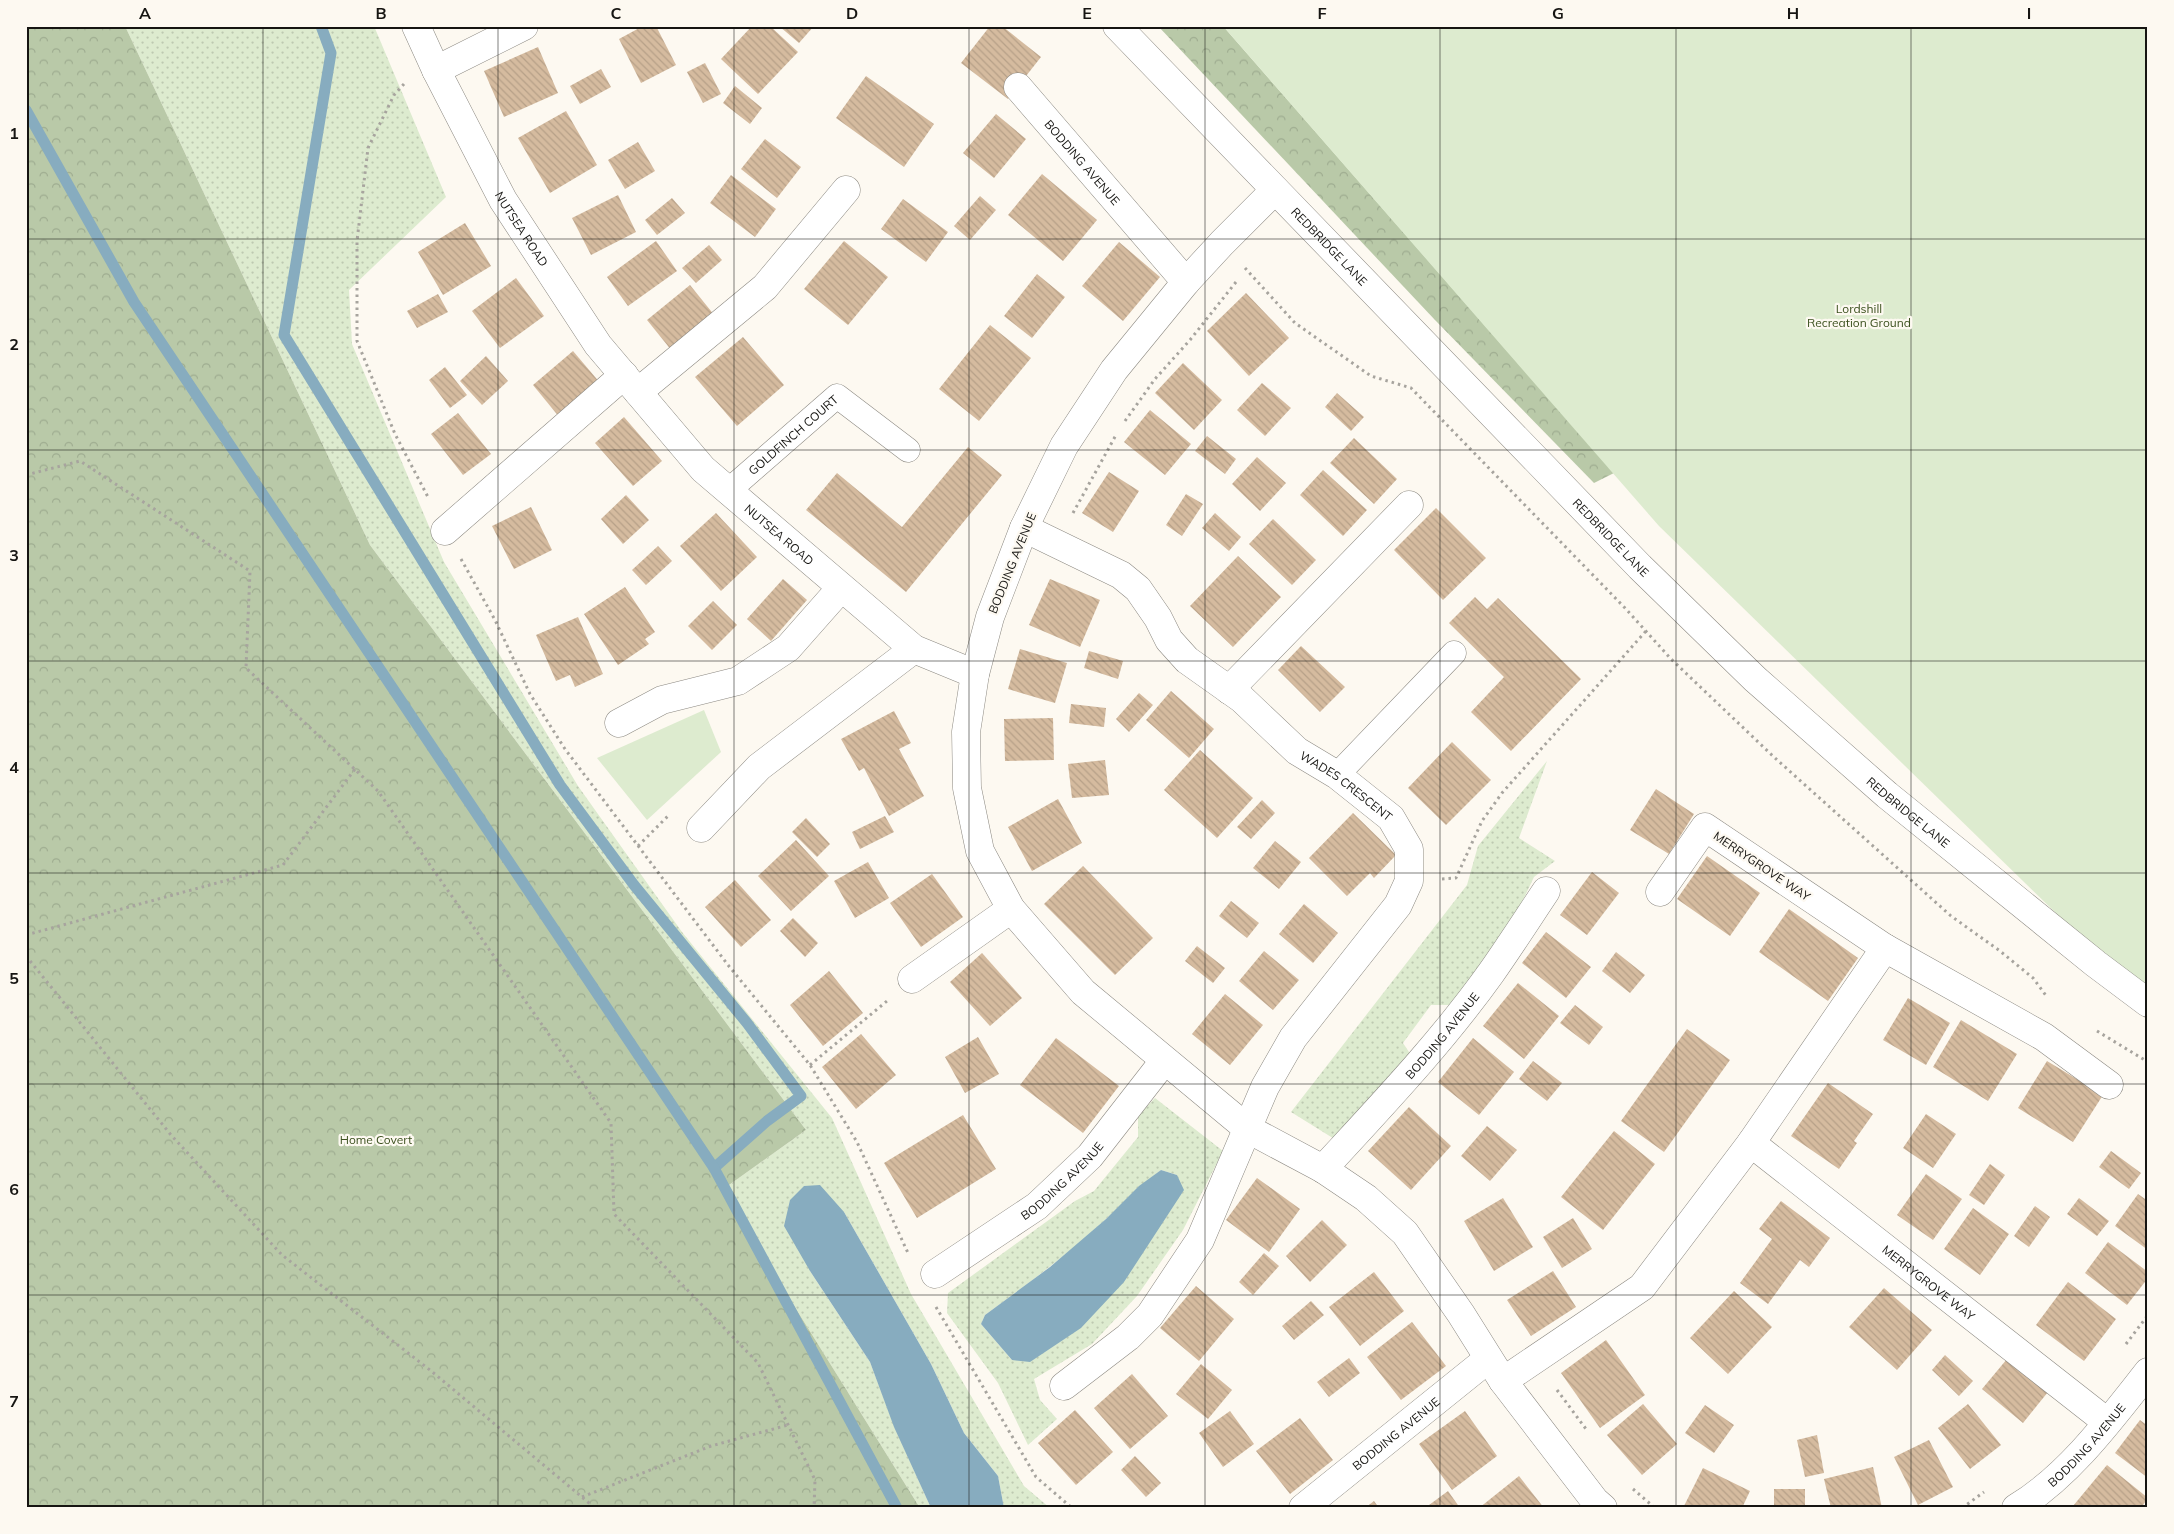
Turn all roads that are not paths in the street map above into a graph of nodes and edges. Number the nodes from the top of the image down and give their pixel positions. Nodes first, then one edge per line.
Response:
1 (416, 26) edge
2 (524, 26) edge
3 (1117, 26) edge
4 (432, 63) junction
5 (1018, 87) dead end
6 (846, 190) dead end
7 (1275, 190) junction
8 (1186, 282) junction
9 (631, 384) junction
10 (908, 450) dead end
11 (728, 491) junction
12 (1409, 505) dead end
13 (1024, 528) junction
14 (446, 531) road end
15 (841, 588) junction
16 (914, 649) junction
17 (1454, 653) dead end
18 (975, 674) junction
19 (1229, 690) junction
20 (619, 723) dead end
21 (1338, 775) junction
22 (701, 828) dead end
23 (1546, 890) dead end
24 (1660, 892) dead end
25 (1011, 909) junction
26 (1886, 948) junction
27 (912, 979) road end
28 (2148, 1003) edge
29 (1164, 1060) junction
30 (2109, 1085) dead end
31 (1248, 1129) junction
32 (1751, 1143) junction
33 (1323, 1169) junction
34 (935, 1274) dead end
35 (1488, 1359) junction
36 (2148, 1372) edge
37 (1503, 1381) junction
38 (1064, 1386) dead end
39 (2107, 1422) junction
40 (2024, 1506) edge
41 (1303, 1508) edge
42 (1603, 1508) edge

1 - 4 street, NUTSEA ROAD
2 - 4 street
3 - 7 street, REDBRIDGE LANE
4 - 9 street, NUTSEA ROAD
5 - 8 street, BODDING AVENUE
6 - 9 street
7 - 8 street, BODDING AVENUE
7 - 28 street, REDBRIDGE LANE
8 - 13 street, BODDING AVENUE
9 - 11 street, NUTSEA ROAD
9 - 14 street
10 - 11 lane, GOLDFINCH COURT
11 - 15 street, NUTSEA ROAD
12 - 19 street
13 - 18 street, BODDING AVENUE
13 - 19 street, WADES CRESCENT
15 - 16 street, NUTSEA ROAD
15 - 20 street
16 - 18 street, NUTSEA ROAD
16 - 22 street
17 - 21 lane
18 - 25 street, BODDING AVENUE
19 - 21 street, WADES CRESCENT
21 - 31 street, WADES CRESCENT
23 - 33 street, BODDING AVENUE
24 - 26 street, MERRYGROVE WAY
25 - 27 street
25 - 29 street, BODDING AVENUE
26 - 30 street, MERRYGROVE WAY
26 - 32 street
29 - 31 street, BODDING AVENUE
29 - 34 street, BODDING AVENUE
31 - 33 street, BODDING AVENUE
31 - 38 street
32 - 37 street
32 - 39 street, MERRYGROVE WAY
33 - 35 street, BODDING AVENUE
35 - 37 street, BODDING AVENUE
35 - 41 street, BODDING AVENUE
36 - 39 street, BODDING AVENUE
37 - 42 street, BODDING AVENUE
39 - 40 street, BODDING AVENUE

